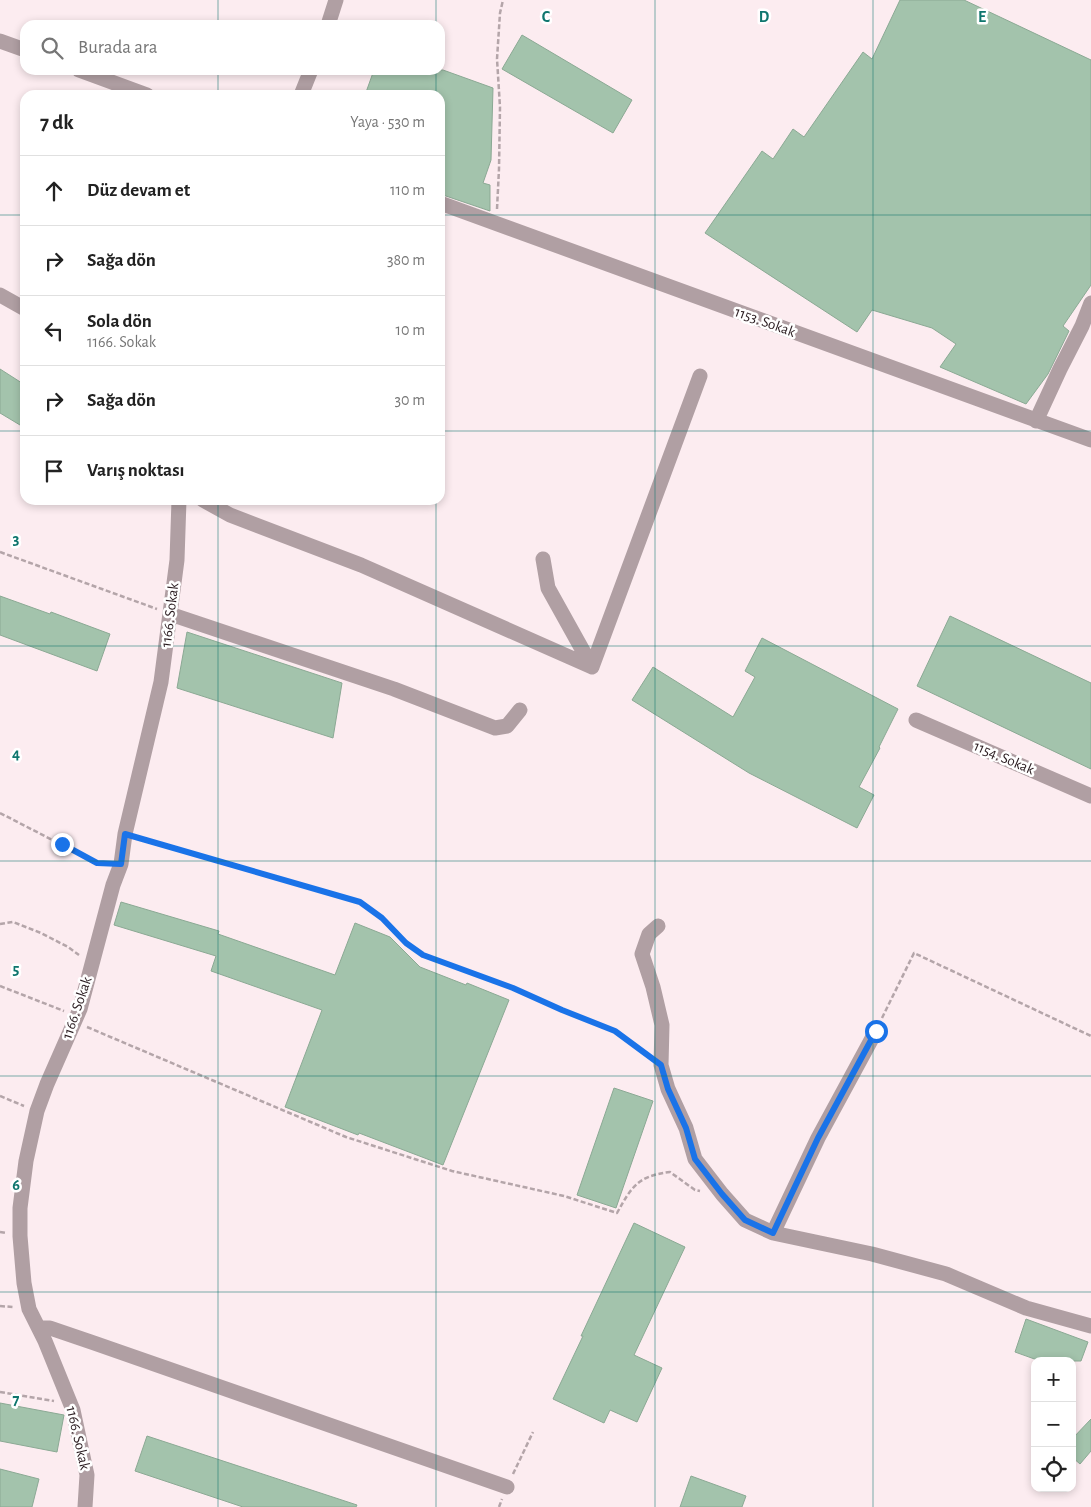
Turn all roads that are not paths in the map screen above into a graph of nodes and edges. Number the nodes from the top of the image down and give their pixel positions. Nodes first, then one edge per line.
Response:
1 (336, 0) edge
2 (330, 20) edge
3 (0, 41) edge
4 (20, 48) edge
5 (92, 75) edge
6 (309, 75) edge
7 (133, 90) edge
8 (303, 90) edge
9 (445, 205) edge
10 (0, 295) edge
11 (1091, 303) edge
12 (20, 306) edge
13 (700, 376) dead end
14 (1036, 421) junction
15 (1091, 440) edge
16 (179, 505) edge
17 (212, 505) edge
18 (543, 559) dead end
19 (170, 614) junction
20 (592, 667) junction
21 (520, 710) dead end
22 (916, 720) dead end
23 (1091, 796) edge
24 (658, 926) dead end
25 (876, 1031) road end
26 (773, 1233) junction
27 (1091, 1326) edge
28 (39, 1328) junction
29 (507, 1487) road end
30 (85, 1507) edge

1 - 2 street
3 - 4 street
5 - 7 street
6 - 8 street
9 - 14 street, 1153. Sokak
10 - 12 street
11 - 14 street
13 - 20 street
14 - 15 street, 1153. Sokak
16 - 19 street, 1166. Sokak
17 - 20 street
18 - 20 street
19 - 21 street
19 - 28 street, 1166. Sokak
22 - 23 street, 1154. Sokak
24 - 26 street
25 - 26 street
26 - 27 street
28 - 29 street
28 - 30 street, 1166. Sokak

